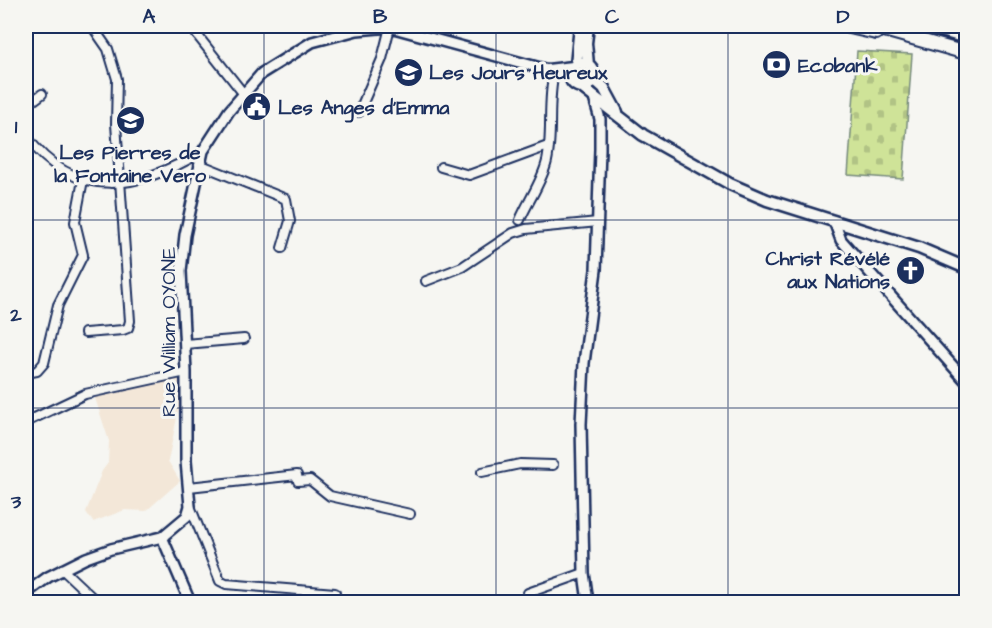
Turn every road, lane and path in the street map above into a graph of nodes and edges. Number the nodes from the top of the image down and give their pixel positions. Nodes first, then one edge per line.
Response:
1 (92, 26) edge
2 (190, 26) edge
3 (372, 26) edge
4 (580, 26) edge
5 (588, 26) edge
6 (845, 26) edge
7 (870, 26) edge
8 (929, 26) edge
9 (390, 27) edge
10 (966, 37) edge
11 (924, 41) junction
12 (966, 53) edge
13 (588, 65) junction
14 (574, 66) junction
15 (551, 71) junction
16 (593, 78) junction
17 (576, 83) junction
18 (243, 93) junction
19 (42, 94) dead end
20 (594, 98) junction
21 (26, 106) edge
22 (359, 112) dead end
23 (617, 113) junction
24 (26, 136) edge
25 (548, 146) junction
26 (203, 151) junction
27 (200, 164) junction
28 (441, 167) dead end
29 (83, 180) junction
30 (120, 182) junction
31 (519, 220) dead end
32 (834, 221) junction
33 (598, 222) junction
34 (282, 248) dead end
35 (966, 268) edge
36 (426, 281) dead end
37 (85, 333) dead end
38 (244, 339) dead end
39 (185, 344) junction
40 (186, 372) junction
41 (26, 373) edge
42 (966, 381) edge
43 (26, 422) edge
44 (553, 465) dead end
45 (482, 472) dead end
46 (189, 487) junction
47 (190, 506) junction
48 (410, 514) dead end
49 (162, 537) junction
50 (62, 569) junction
51 (584, 573) junction
52 (26, 593) edge
53 (335, 593) dead end
54 (528, 593) dead end
55 (97, 603) edge
56 (190, 603) edge
57 (588, 603) edge

1 - 30 street
2 - 18 street
3 - 9 street, Rue William OYONE
3 - 18 street, Rue William OYONE
4 - 14 main road
5 - 13 main road
6 - 11 highway
7 - 11 highway
8 - 10 highway
9 - 15 street, Rue William OYONE
9 - 22 street
11 - 12 highway
13 - 14 main road
13 - 16 main road
14 - 15 main road
14 - 17 main road
15 - 17 main road
15 - 25 street
16 - 17 main road
16 - 23 main road
17 - 20 main road
18 - 26 street, Rue William OYONE
19 - 21 street
20 - 23 main road
20 - 33 street
23 - 32 main road
24 - 29 street
25 - 28 street
25 - 31 street
26 - 27 street, Rue William OYONE
26 - 30 street
27 - 34 street
27 - 39 street, Rue William OYONE
29 - 30 street
29 - 41 street
30 - 37 street
32 - 35 main road
32 - 42 street
33 - 36 street
33 - 51 street
38 - 39 street
39 - 40 street, Rue William OYONE
40 - 43 street
40 - 46 street, Rue William OYONE
44 - 45 street
46 - 47 street, Rue William OYONE
46 - 48 street
47 - 49 street
47 - 53 street
49 - 50 street
49 - 56 street
50 - 52 street
50 - 55 street
51 - 54 street
51 - 57 street

